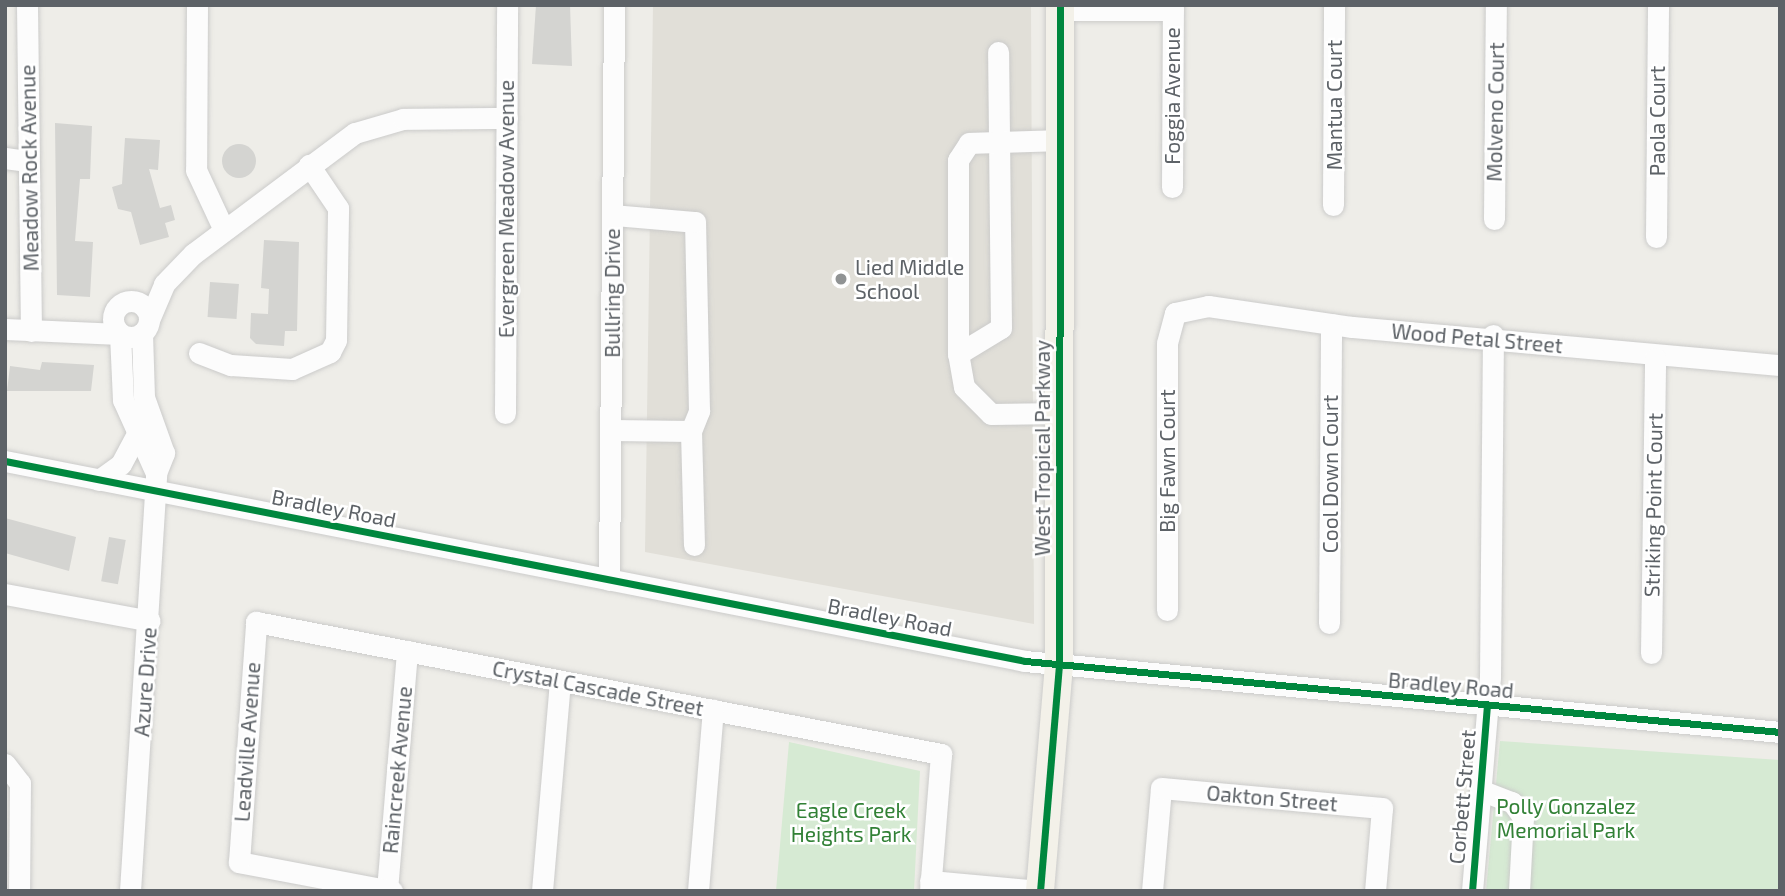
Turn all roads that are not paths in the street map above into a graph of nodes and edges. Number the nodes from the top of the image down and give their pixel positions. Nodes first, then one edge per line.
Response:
1 (27, 5) edge
2 (197, 5) edge
3 (507, 5) edge
4 (614, 5) edge
5 (1334, 5) edge
6 (1496, 5) edge
7 (1658, 5) edge
8 (1060, 8) edge
9 (1173, 8) edge
10 (998, 52) dead end
11 (507, 118) junction
12 (1060, 140) junction
13 (1001, 141) junction
14 (16, 159) edge
15 (309, 165) junction
16 (1172, 187) dead end
17 (1333, 205) dead end
18 (613, 215) junction
19 (1494, 219) dead end
20 (224, 230) junction
21 (1656, 237) dead end
22 (164, 284) junction
23 (1175, 313) joint
24 (121, 317) junction
25 (1331, 324) junction
26 (146, 327) junction
27 (5, 329) edge
28 (32, 331) junction
29 (1493, 335) junction
30 (199, 353) dead end
31 (958, 354) junction
32 (1655, 358) junction
33 (1780, 365) edge
34 (134, 398) junction
35 (505, 413) dead end
36 (1060, 413) junction
37 (611, 430) junction
38 (691, 431) junction
39 (136, 436) junction
40 (5, 461) edge
41 (99, 480) junction
42 (157, 482) junction
43 (694, 545) dead end
44 (609, 580) junction
45 (5, 593) edge
46 (1167, 610) dead end
47 (150, 621) junction
48 (256, 622) joint
49 (1329, 623) dead end
50 (407, 651) junction
51 (1651, 653) dead end
52 (1059, 666) junction
53 (560, 681) junction
54 (1487, 705) junction
55 (713, 710) junction
56 (1780, 732) edge
57 (9, 767) edge
58 (1480, 790) junction
59 (930, 886) edge
60 (389, 890) edge
61 (19, 891) edge
62 (130, 891) edge
63 (542, 891) edge
64 (698, 891) edge
65 (1040, 891) edge
66 (1152, 891) edge
67 (1375, 891) edge
68 (1472, 891) edge
69 (1519, 891) edge

1 - 14 street, Meadow Rock Avenue
2 - 20 street
3 - 11 street, Evergreen Meadow Avenue
4 - 18 street, Bullring Drive
5 - 17 street, Mantua Court
6 - 19 street, Molveno Court
7 - 21 street, Paola Court
8 - 9 street
8 - 12 main road, West Tropical Parkway
9 - 16 street, Foggia Avenue
10 - 13 street
11 - 15 street
11 - 35 street, Evergreen Meadow Avenue
12 - 13 street
12 - 36 main road, West Tropical Parkway
13 - 31 street
13 - 31 street
14 - 28 street, Meadow Rock Avenue
15 - 20 street
15 - 30 street
18 - 37 street, Bullring Drive
18 - 38 street
20 - 22 street
22 - 24 street
22 - 26 street
23 - 25 street, Wood Petal Street
23 - 46 street, Big Fawn Court
24 - 26 street
24 - 26 street
24 - 28 street
24 - 34 street, Azure Drive
25 - 29 street, Wood Petal Street
25 - 49 street, Cool Down Court
26 - 34 street, Azure Drive
27 - 28 street
29 - 32 street, Wood Petal Street
29 - 54 street, Corbett Street
31 - 36 street
32 - 33 street, Wood Petal Street
32 - 51 street, Striking Point Court
34 - 39 street, Azure Drive
34 - 42 street, Azure Drive
36 - 52 main road, West Tropical Parkway
37 - 38 street
37 - 44 street, Bullring Drive
38 - 43 street
39 - 41 street
39 - 42 street, Azure Drive
40 - 41 street, Bradley Road
41 - 42 street, Bradley Road
42 - 44 street, Bradley Road
42 - 47 street, Azure Drive
44 - 52 street, Bradley Road
45 - 47 street
47 - 62 street, Azure Drive
48 - 50 street, Crystal Cascade Street
48 - 60 street, Leadville Avenue
50 - 53 street, Crystal Cascade Street
50 - 60 street, Raincreek Avenue
52 - 54 street, Bradley Road
52 - 65 main road, West Tropical Parkway
53 - 55 street, Crystal Cascade Street
53 - 63 street
54 - 56 street, Bradley Road
54 - 58 street, Corbett Street
55 - 59 street, Crystal Cascade Street
55 - 64 street
57 - 61 street
58 - 68 street, Corbett Street
58 - 69 street
59 - 65 street
66 - 67 street, Oakton Street

